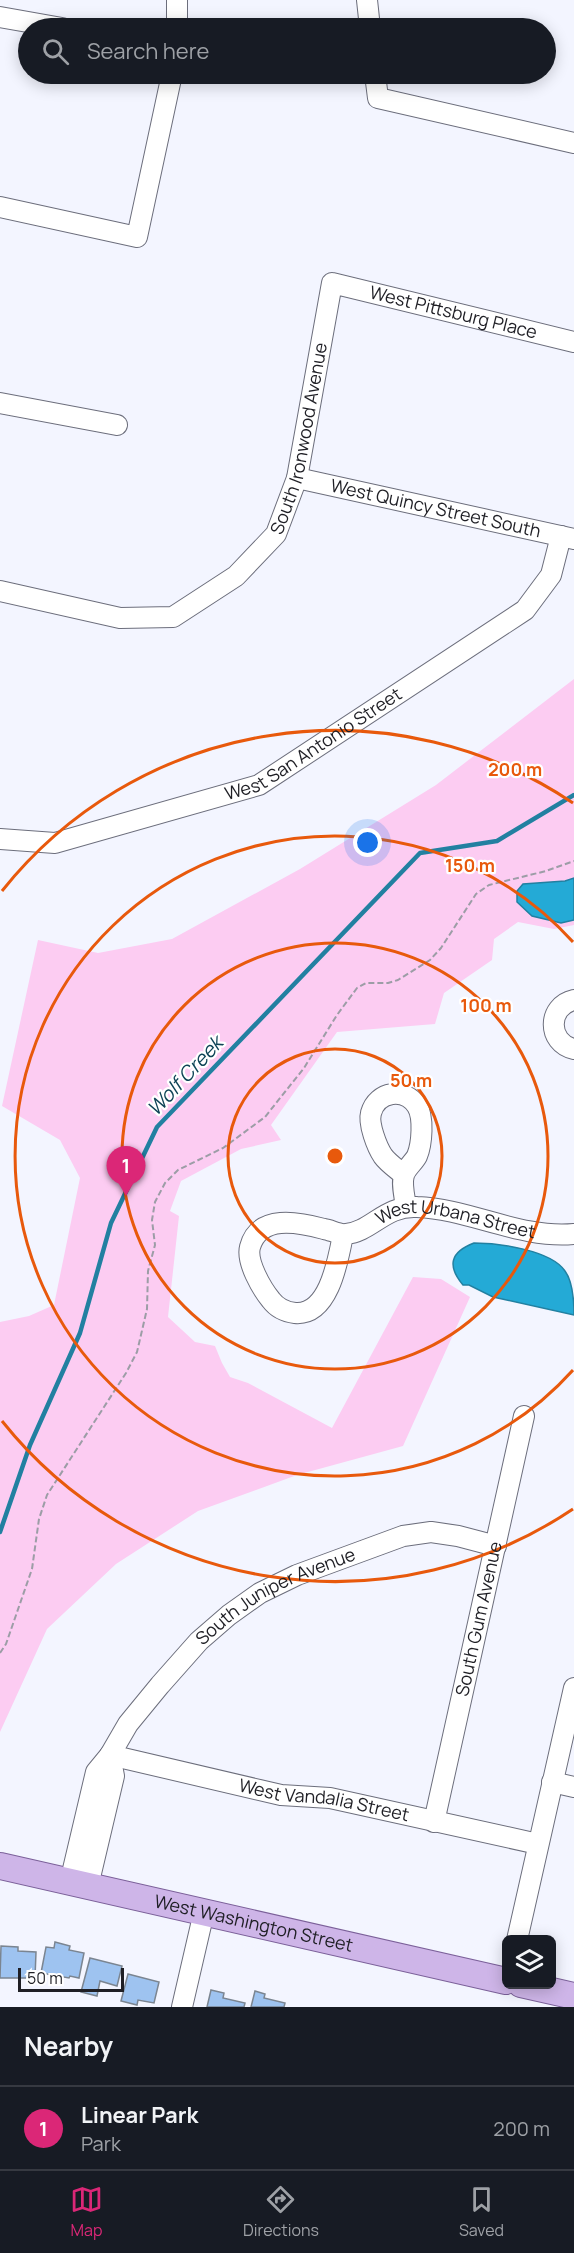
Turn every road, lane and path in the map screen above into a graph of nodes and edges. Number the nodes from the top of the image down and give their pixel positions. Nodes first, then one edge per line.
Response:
1 (177, 0) edge
2 (367, 0) edge
3 (0, 17) edge
4 (177, 18) edge
5 (369, 18) edge
6 (18, 20) edge
7 (170, 84) edge
8 (376, 84) edge
9 (574, 143) edge
10 (0, 207) edge
11 (332, 283) joint
12 (574, 342) edge
13 (0, 403) edge
14 (117, 425) dead end
15 (297, 478) junction
16 (568, 537) edge
17 (0, 591) edge
18 (0, 839) edge
19 (574, 861) edge
20 (574, 1000) edge
21 (574, 1049) edge
22 (404, 1175) dead end
23 (406, 1207) junction
24 (574, 1234) edge
25 (343, 1235) junction
26 (524, 1416) dead end
27 (496, 1546) junction
28 (0, 1653) edge
29 (574, 1688) edge
30 (110, 1755) junction
31 (552, 1782) junction
32 (574, 1787) edge
33 (434, 1822) junction
34 (538, 1844) junction
35 (0, 1866) edge
36 (79, 1884) junction
37 (204, 1912) junction
38 (518, 1935) edge
39 (502, 1981) edge
40 (542, 1989) edge
41 (574, 1996) edge
42 (183, 2007) edge

1 - 4 street
2 - 5 street
3 - 6 street
7 - 10 street
8 - 9 street
11 - 12 street, West Pittsburg Place
11 - 15 street, South Ironwood Avenue
13 - 14 street
15 - 16 street, West Quincy Street South
15 - 17 street, South Ironwood Avenue
16 - 18 street, West San Antonio Street
19 - 28 path
20 - 21 street
22 - 23 street
23 - 24 street, West Urbana Street
23 - 25 street, West Urbana Street
25 - 25 street
26 - 27 street, South Gum Avenue
27 - 30 street, South Juniper Avenue
27 - 33 street, South Gum Avenue
29 - 31 street
30 - 33 street, West Vandalia Street
30 - 36 street, South Juniper Avenue
31 - 32 street
31 - 34 street
33 - 34 street, West Vandalia Street
34 - 38 street
35 - 36 main road, West Washington Street
36 - 37 main road, West Washington Street
37 - 39 main road, West Washington Street
37 - 42 street
40 - 41 main road

